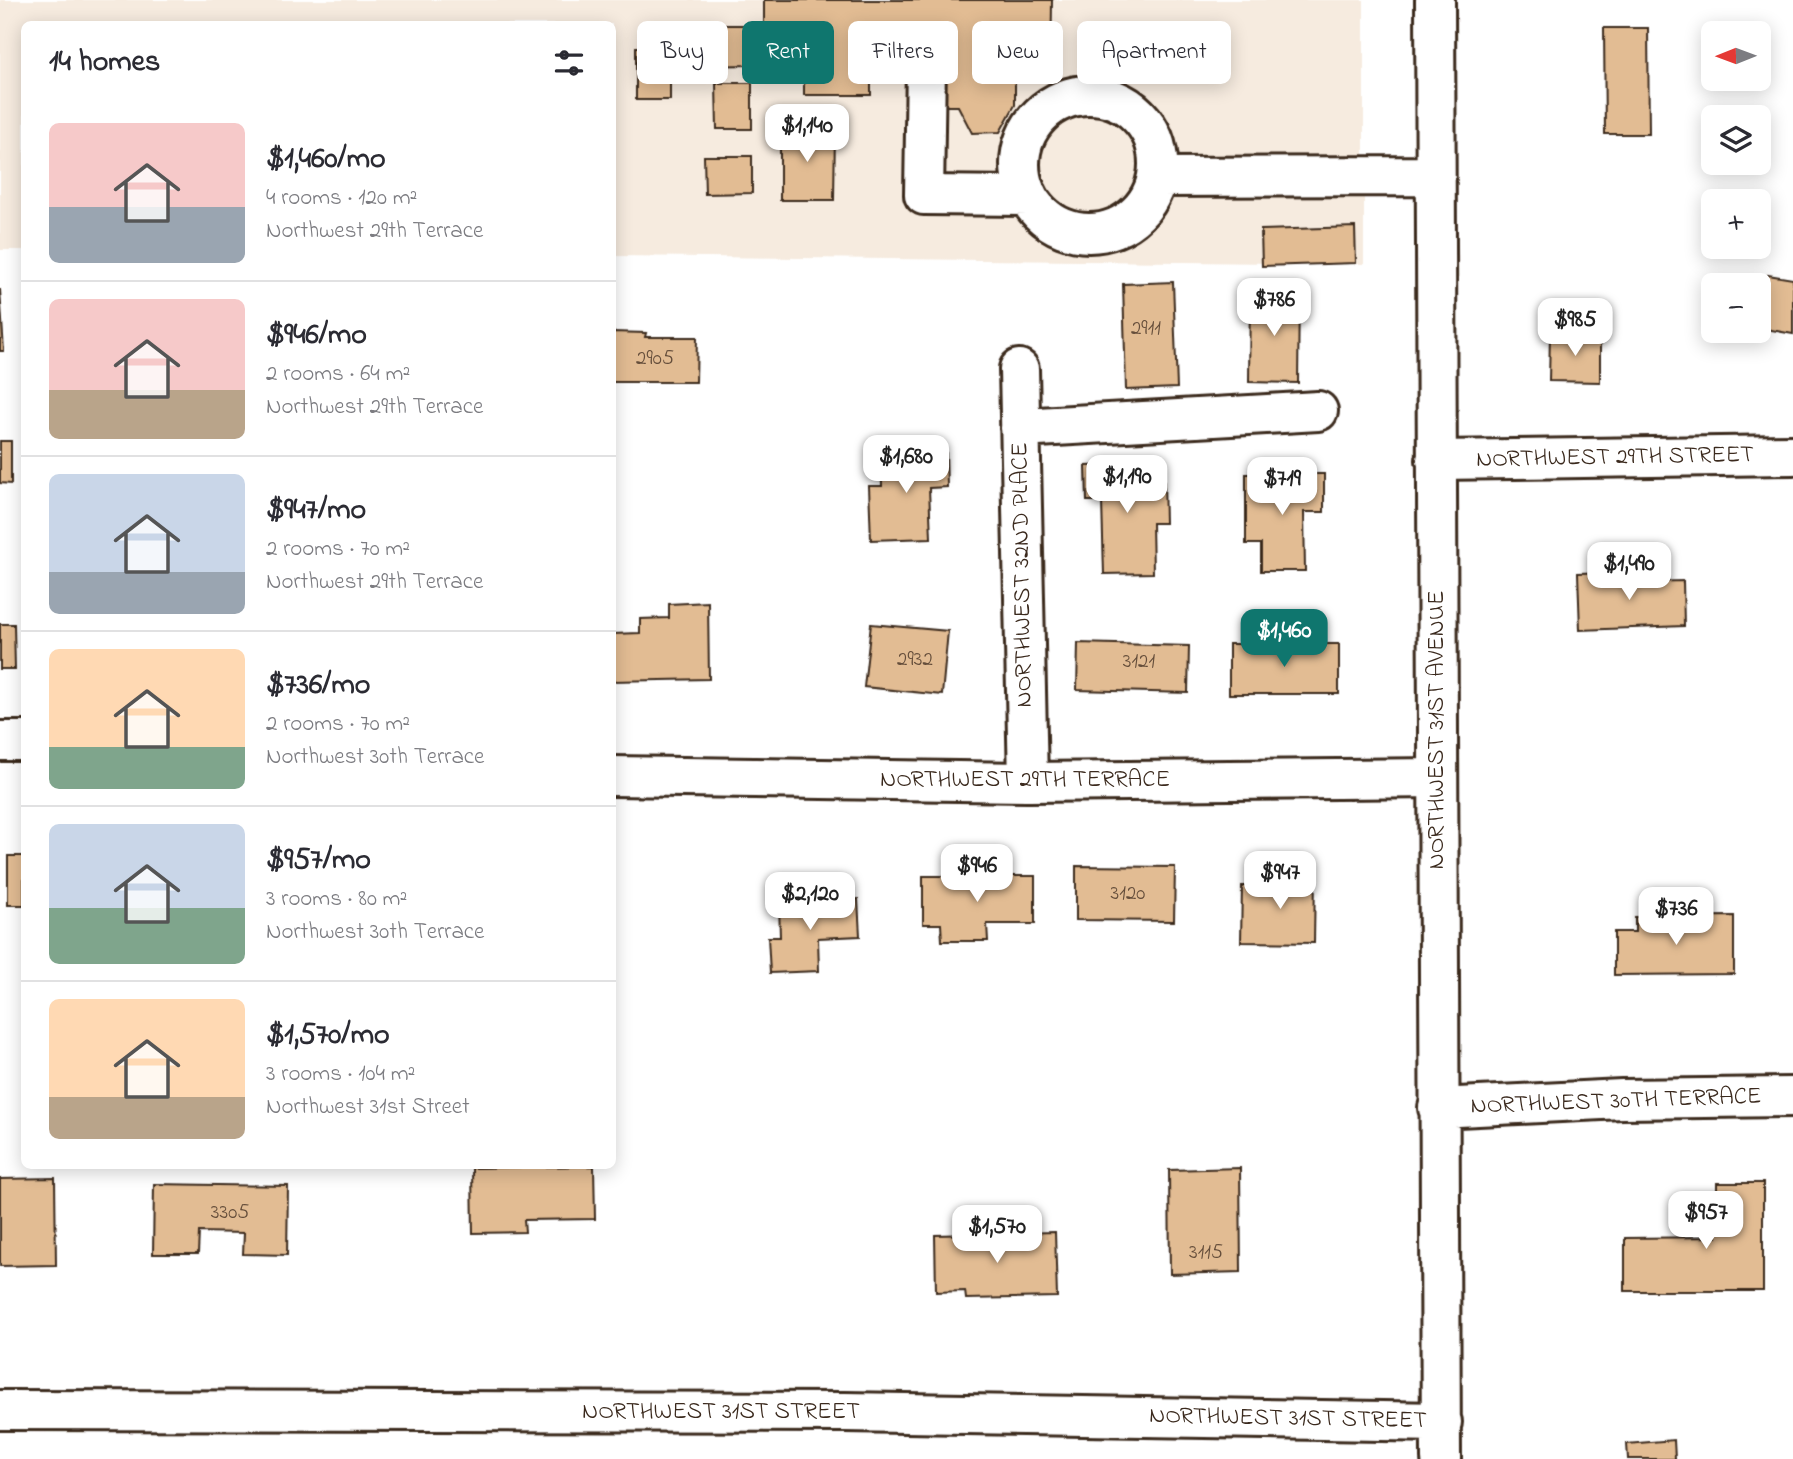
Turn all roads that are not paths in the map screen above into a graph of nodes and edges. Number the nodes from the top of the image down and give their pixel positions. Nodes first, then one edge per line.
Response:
1 (1435, 0) edge
2 (926, 84) edge
3 (1436, 176) junction
4 (1157, 177) junction
5 (1028, 196) junction
6 (1019, 369) dead end
7 (1318, 411) dead end
8 (1020, 428) junction
9 (1793, 455) edge
10 (1436, 460) junction
11 (0, 741) edge
12 (21, 741) edge
13 (616, 776) edge
14 (1438, 778) junction
15 (1028, 782) junction
16 (1793, 1097) edge
17 (1438, 1108) junction
18 (0, 1410) edge
19 (1441, 1422) junction
20 (1441, 1459) edge

1 - 3 street, NORTHWEST 31ST AVENUE
2 - 5 street
3 - 4 street
3 - 10 street, NORTHWEST 31ST AVENUE
4 - 5 street
4 - 5 street
6 - 8 street, NORTHWEST 32ND PLACE
7 - 8 street
8 - 15 street, NORTHWEST 32ND PLACE
9 - 10 street, NORTHWEST 29TH STREET
10 - 14 street, NORTHWEST 31ST AVENUE
11 - 12 street
13 - 15 street, NORTHWEST 29TH TERRACE
14 - 15 street, NORTHWEST 29TH TERRACE
14 - 17 street, NORTHWEST 31ST AVENUE
16 - 17 street, NORTHWEST 30TH TERRACE
17 - 19 street, NORTHWEST 31ST AVENUE
18 - 19 street, NORTHWEST 31ST STREET
19 - 20 street, NORTHWEST 31ST AVENUE

